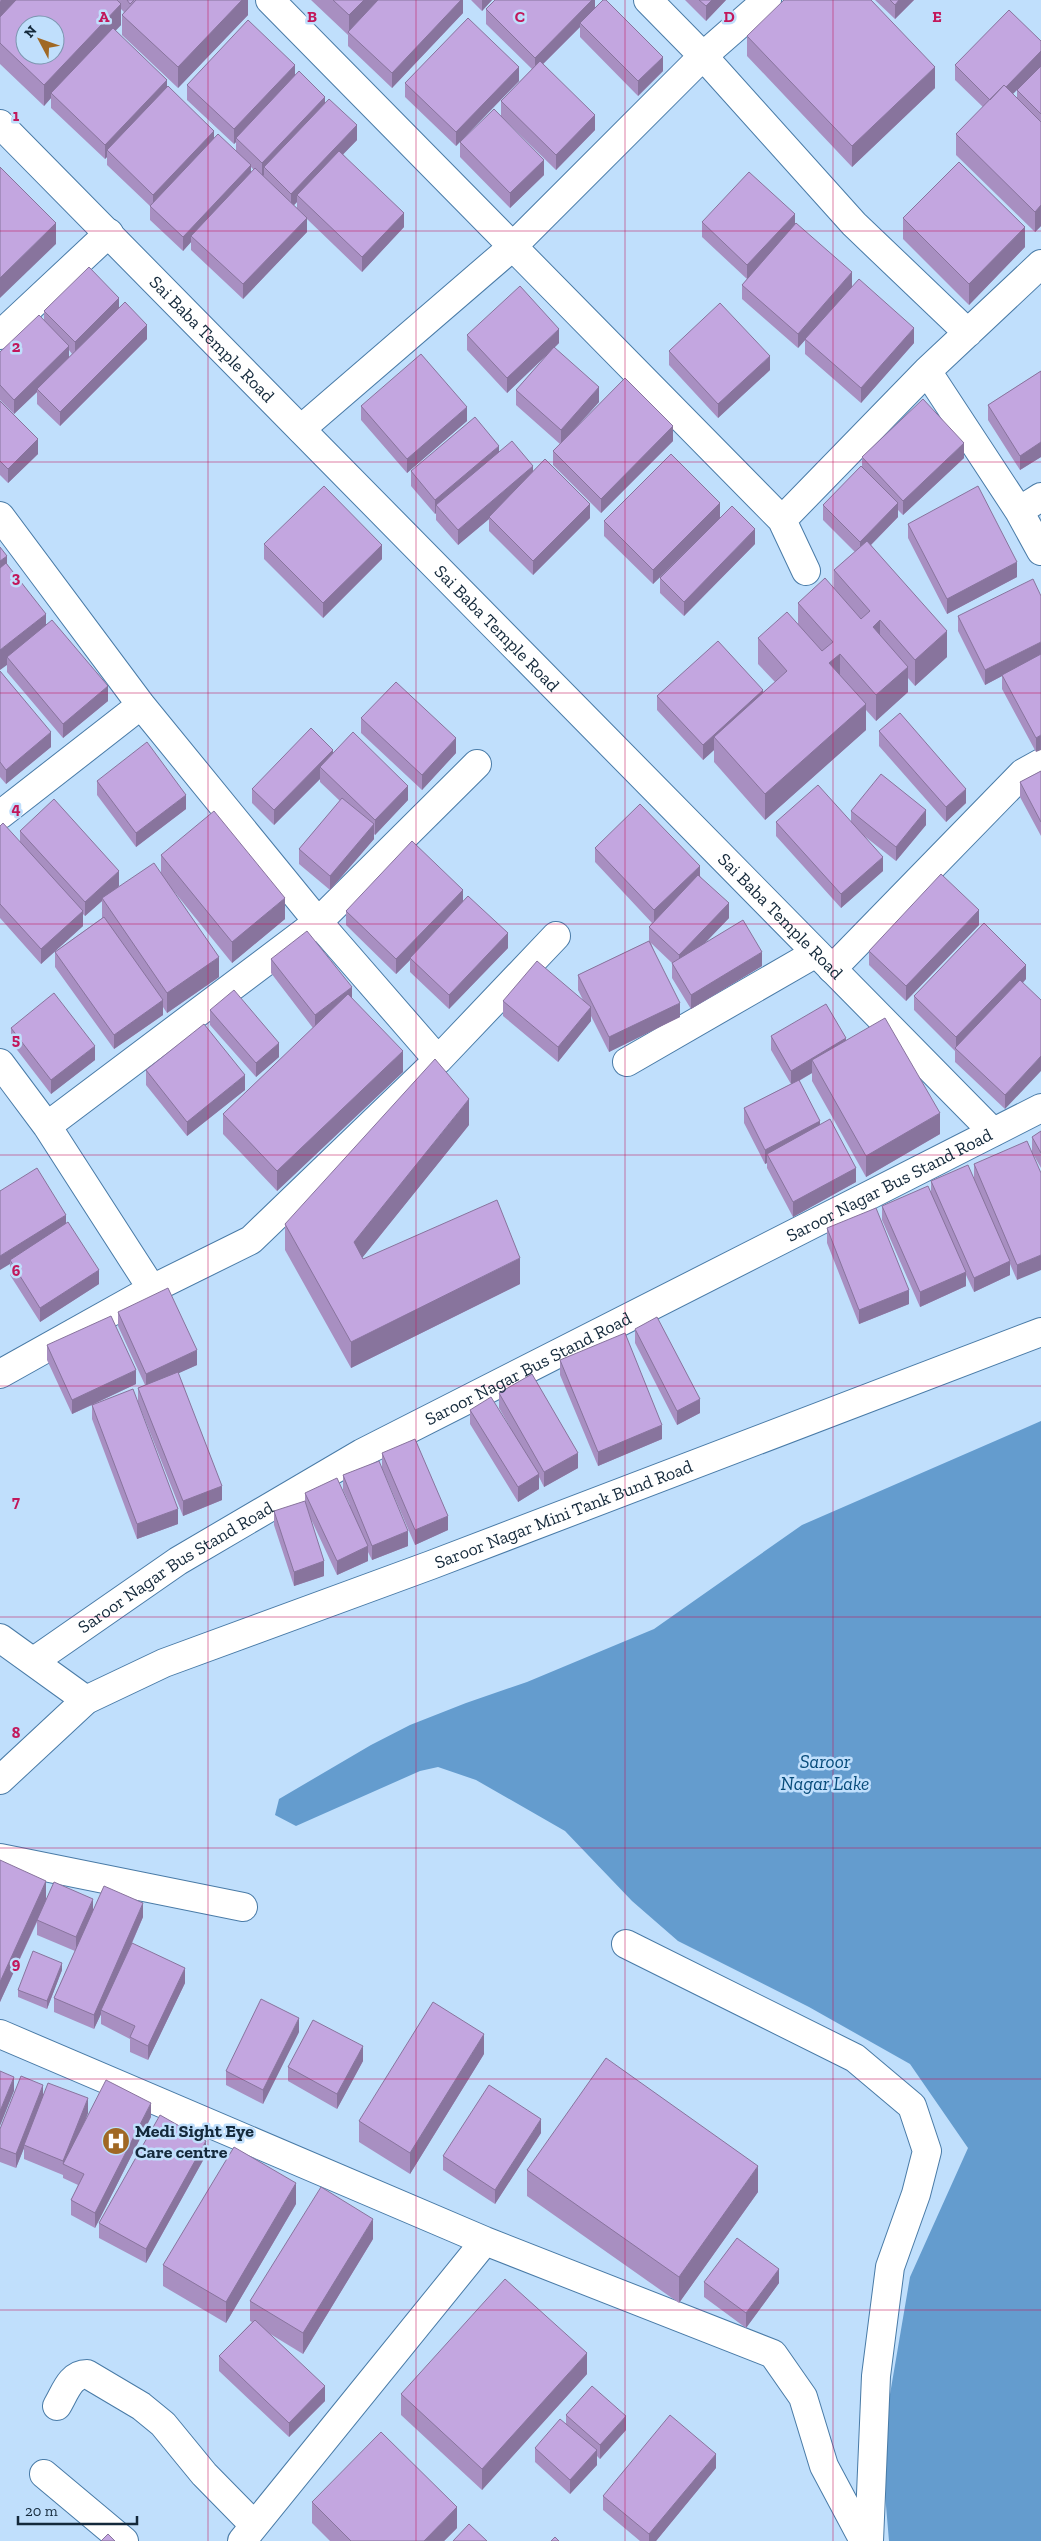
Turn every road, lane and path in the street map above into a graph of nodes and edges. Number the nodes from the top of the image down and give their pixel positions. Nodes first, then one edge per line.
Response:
1 (270, 0) edge
2 (648, 0) edge
3 (767, 0) edge
4 (703, 56) junction
5 (0, 124) edge
6 (109, 234) junction
7 (511, 248) junction
8 (1041, 264) edge
9 (968, 333) junction
10 (0, 334) edge
11 (927, 371) junction
12 (301, 429) junction
13 (1030, 504) edge
14 (0, 516) edge
15 (782, 520) junction
16 (1041, 551) edge
17 (806, 571) dead end
18 (141, 705) junction
19 (1041, 763) edge
20 (477, 764) dead end
21 (0, 815) edge
22 (318, 922) junction
23 (556, 936) dead end
24 (824, 961) junction
25 (438, 1060) junction
26 (627, 1062) dead end
27 (0, 1063) edge
28 (1041, 1108) edge
29 (47, 1126) junction
30 (993, 1132) junction
31 (152, 1289) junction
32 (1041, 1332) edge
33 (0, 1374) edge
34 (0, 1638) edge
35 (34, 1661) junction
36 (86, 1700) junction
37 (0, 1780) edge
38 (0, 1858) edge
39 (243, 1908) dead end
40 (626, 1944) dead end
41 (0, 2034) edge
42 (485, 2241) junction
43 (57, 2406) dead end
44 (44, 2474) dead end
45 (248, 2533) edge
46 (124, 2541) edge
47 (864, 2541) edge
48 (869, 2541) edge

1 - 7 street
2 - 4 street
3 - 4 street
4 - 7 street
4 - 9 street
5 - 6 street, Sai Baba Temple Road
6 - 10 street
6 - 12 street, Sai Baba Temple Road
7 - 12 street
7 - 15 street
8 - 9 street
9 - 11 street
11 - 13 street
11 - 15 street
12 - 24 street, Sai Baba Temple Road
13 - 16 street
14 - 18 street
15 - 17 street
18 - 21 street
18 - 22 street
19 - 24 street
20 - 22 street
22 - 25 street
22 - 29 street
23 - 25 street
24 - 26 street
24 - 30 street, Sai Baba Temple Road
25 - 31 street
27 - 29 street
28 - 30 street, Saroor Nagar Bus Stand Road
29 - 31 street
30 - 35 street, Saroor Nagar Bus Stand Road
31 - 33 street
32 - 36 street, Saroor Nagar Mini Tank Bund Road
34 - 35 street
35 - 36 street
36 - 37 street, Saroor Nagar Mini Tank Bund Road
38 - 39 street
40 - 48 street
41 - 42 street
42 - 45 street
42 - 47 street
43 - 45 street
44 - 46 street

